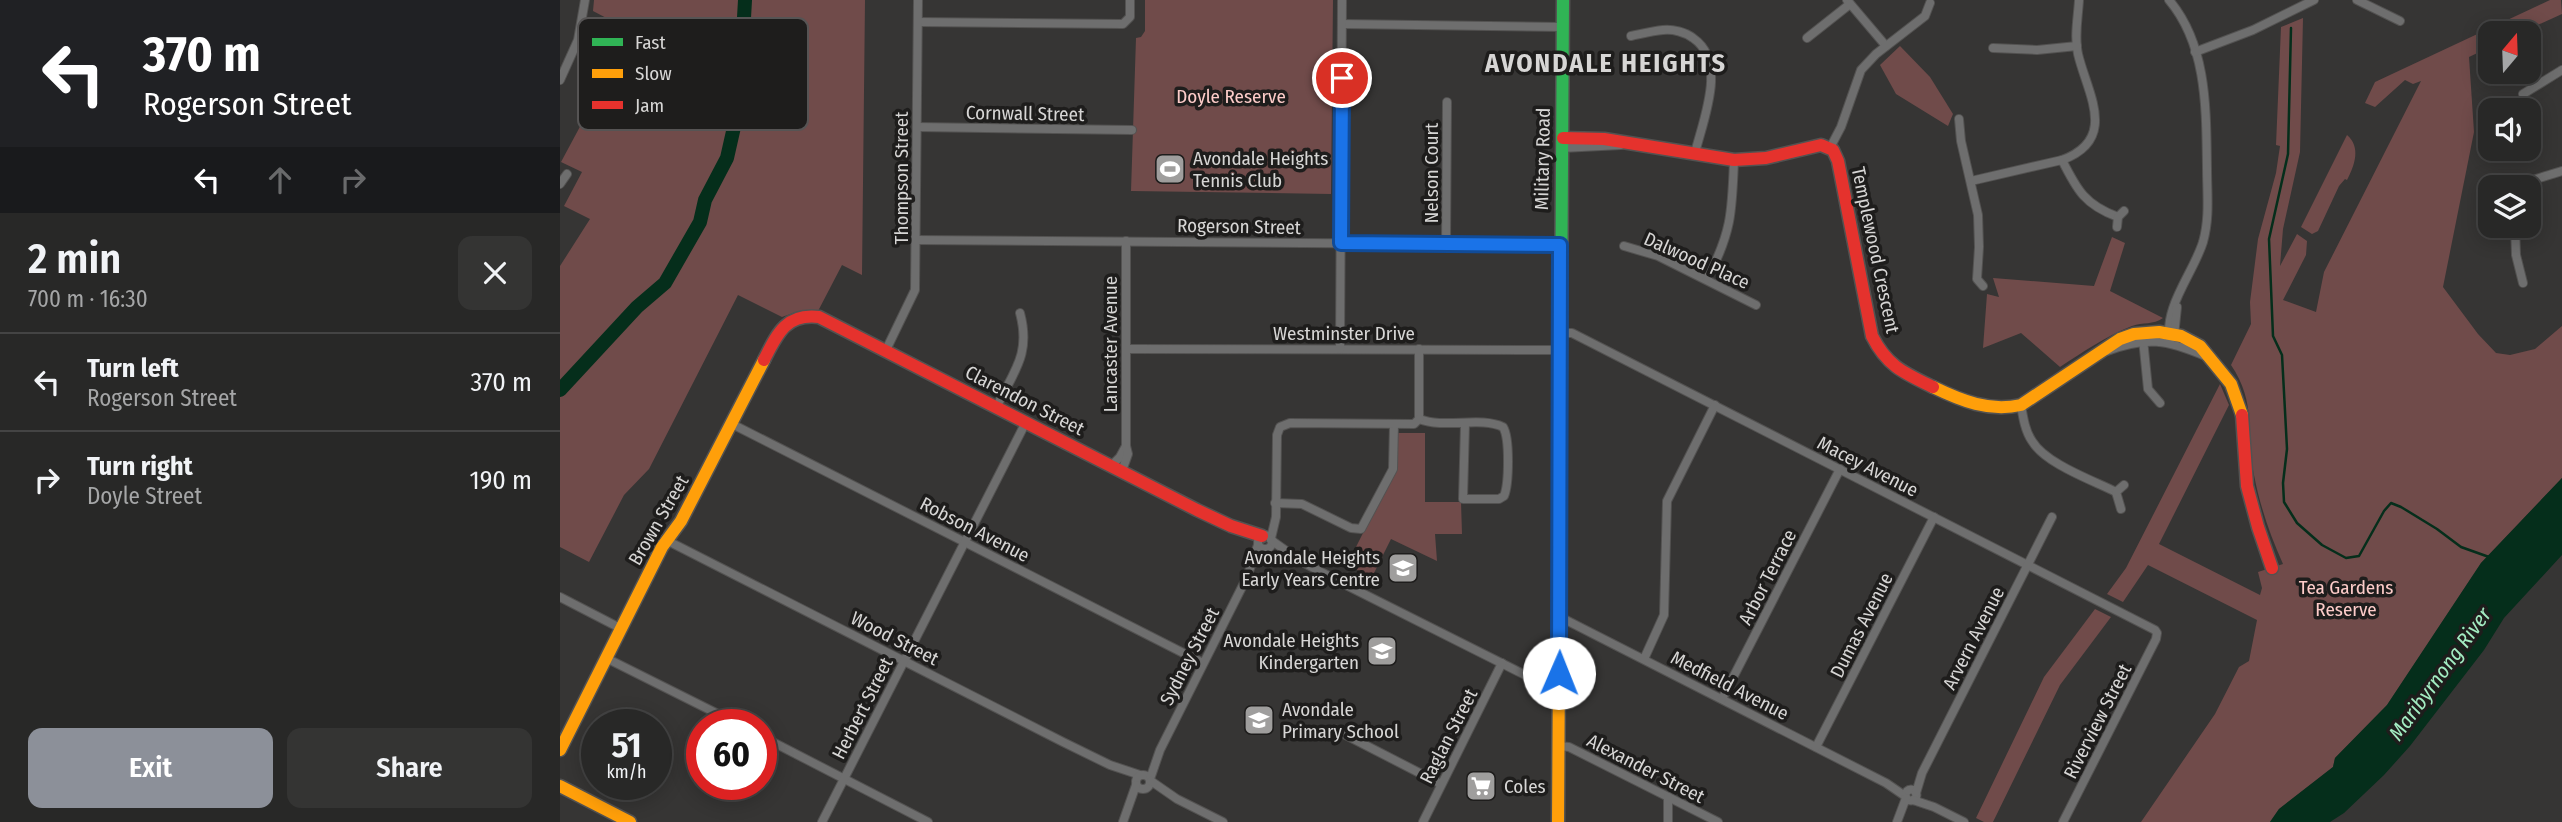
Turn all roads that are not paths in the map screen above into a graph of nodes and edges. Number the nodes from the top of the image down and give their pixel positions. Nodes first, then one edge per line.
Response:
1 (585, 0) edge
2 (918, 0) edge
3 (1130, 0) edge
4 (1342, 0) edge
5 (1563, 0) edge
6 (2079, 0) edge
7 (2169, 0) edge
8 (2314, 0) edge
9 (2357, 0) edge
10 (1848, 2) edge
11 (1930, 4) dead end
12 (1925, 16) junction
13 (582, 18) edge
14 (2400, 20) dead end
15 (918, 22) junction
16 (1932, 23) dead end
17 (1342, 24) junction
18 (1563, 27) junction
19 (1631, 36) dead end
20 (1807, 38) dead end
21 (578, 40) edge
22 (1886, 46) junction
23 (2077, 46) junction
24 (1993, 48) dead end
25 (2195, 52) junction
26 (2562, 70) edge
27 (560, 80) edge
28 (2523, 94) dead end
29 (1447, 102) dead end
30 (1970, 124) dead end
31 (917, 127) junction
32 (1132, 130) dead end
33 (1563, 143) junction
34 (1830, 148) junction
35 (1695, 153) junction
36 (1734, 160) junction
37 (2062, 160) junction
38 (2562, 172) edge
39 (567, 174) dead end
40 (2541, 178) edge
41 (1971, 181) junction
42 (560, 184) edge
43 (2117, 227) dead end
44 (2514, 238) edge
45 (916, 240) junction
46 (1126, 241) junction
47 (1341, 243) junction
48 (1447, 244) junction
49 (1560, 245) junction
50 (1624, 246) dead end
51 (1707, 279) junction
52 (2523, 283) dead end
53 (1983, 286) dead end
54 (1756, 305) dead end
55 (1020, 313) dead end
56 (798, 316) joint
57 (1562, 333) junction
58 (2171, 336) junction
59 (2143, 337) junction
60 (1126, 349) junction
61 (1340, 349) junction
62 (1419, 349) junction
63 (886, 350) junction
64 (1561, 350) junction
65 (2151, 395) junction
66 (2160, 403) dead end
67 (2144, 404) dead end
68 (1715, 405) junction
69 (2021, 405) junction
70 (997, 406) junction
71 (1419, 419) junction
72 (1026, 422) junction
73 (1394, 424) junction
74 (1465, 424) junction
75 (732, 425) junction
76 (1117, 469) junction
77 (1840, 469) junction
78 (2124, 485) dead end
79 (2116, 492) junction
80 (1275, 503) junction
81 (2120, 509) dead end
82 (1934, 517) junction
83 (2052, 517) dead end
84 (666, 540) junction
85 (964, 542) junction
86 (1265, 542) junction
87 (2028, 565) junction
88 (2272, 568) dead end
89 (560, 597) edge
90 (1560, 617) junction
91 (620, 628) junction
92 (2157, 633) joint
93 (1559, 653) junction
94 (606, 658) junction
95 (1644, 659) junction
96 (905, 660) junction
97 (1203, 663) junction
98 (1502, 663) junction
99 (1521, 673) junction
100 (1559, 689) junction
101 (1723, 699) junction
102 (708, 709) edge
103 (1334, 729) dead end
104 (777, 744) edge
105 (1559, 746) junction
106 (1816, 747) junction
107 (560, 750) edge
108 (844, 778) junction
109 (1143, 782) junction
110 (1441, 784) junction
111 (560, 786) edge
112 (1911, 795) junction
113 (1668, 797) junction
114 (1898, 821) edge
115 (630, 822) edge
116 (822, 822) edge
117 (928, 822) edge
118 (1123, 822) edge
119 (1223, 822) edge
120 (1423, 822) edge
121 (1558, 822) edge
122 (1668, 822) edge
123 (1718, 822) edge
124 (1964, 822) edge
125 (2063, 822) edge

1 - 13 street
2 - 15 street, Thompson Street
3 - 15 street
4 - 17 street
5 - 18 street, Military Road
6 - 23 street
7 - 25 street
8 - 25 street
9 - 14 street
10 - 20 street
10 - 22 street
11 - 12 street
12 - 16 street
12 - 22 street
15 - 31 street, Thompson Street
17 - 18 street
17 - 47 street
18 - 33 street, Military Road
19 - 35 street
21 - 27 street
22 - 34 street
23 - 24 street
23 - 37 street
25 - 58 street
26 - 28 street
29 - 48 street, Nelson Court
30 - 41 street
31 - 32 street, Cornwall Street
31 - 45 street, Thompson Street
33 - 35 street, Templewood Crescent
33 - 49 street, Military Road
34 - 36 street, Templewood Crescent
34 - 69 street, Templewood Crescent
35 - 36 street, Templewood Crescent
36 - 51 street
37 - 41 street
37 - 43 street
38 - 40 street
39 - 42 street
41 - 53 street
44 - 52 street
45 - 46 street, Rogerson Street
45 - 63 street, Thompson Street
46 - 47 street, Rogerson Street
46 - 60 street, Lancaster Avenue
47 - 48 street, Rogerson Street
47 - 61 street
48 - 49 street, Rogerson Street
49 - 57 street, Military Road
50 - 51 street, Dalwood Place
51 - 54 street, Dalwood Place
55 - 70 street
56 - 63 street, Clarendon Street
56 - 75 street, Brown Street
57 - 64 street, Military Road
57 - 68 street, Macey Avenue
58 - 59 street, Templewood Crescent
58 - 88 street
59 - 65 street
59 - 69 street, Templewood Crescent
60 - 61 street, Westminster Drive
60 - 76 street, Lancaster Avenue
61 - 62 street, Westminster Drive
62 - 64 street, Westminster Drive
62 - 71 street
63 - 70 street, Clarendon Street
64 - 90 street, Military Road
65 - 66 street
65 - 67 street
68 - 77 street, Macey Avenue
68 - 95 street
69 - 79 street
70 - 72 street, Clarendon Street
71 - 73 street
71 - 74 street
72 - 76 street, Clarendon Street
72 - 85 street, Herbert Street
73 - 80 street
73 - 80 street
74 - 74 street
75 - 84 street, Brown Street
75 - 85 street, Robson Avenue
76 - 86 street, Clarendon Street
77 - 82 street, Macey Avenue
77 - 101 street, Arbor Terrace
78 - 79 street
79 - 81 street
80 - 86 street, Sydney Street
82 - 87 street, Macey Avenue
82 - 106 street, Dumas Avenue
83 - 87 street, Arvern Avenue
84 - 91 street, Brown Street
84 - 96 street, Wood Street
85 - 96 street, Herbert Street
85 - 97 street, Robson Avenue
86 - 97 street, Sydney Street
86 - 98 street, Clarendon Street
87 - 92 street, Macey Avenue
87 - 112 street, Arvern Avenue
89 - 91 street
90 - 93 street, Military Road
90 - 95 street, Medfield Avenue
91 - 94 street, Brown Street
92 - 125 street, Riverview Street
93 - 99 street
93 - 100 street, Military Road
94 - 102 street
94 - 107 street, Brown Street
95 - 101 street, Medfield Avenue
96 - 108 street, Herbert Street
96 - 109 street, Wood Street
97 - 109 street, Sydney Street
98 - 99 street, Clarendon Street
98 - 110 street, Raglan Street
99 - 100 street, Clarendon Street
100 - 105 street, Military Road
101 - 106 street, Medfield Avenue
103 - 110 street
104 - 108 street
105 - 113 street, Alexander Street
105 - 121 street, Military Road
106 - 112 street, Medfield Avenue
108 - 116 street, Herbert Street
108 - 117 street
109 - 118 street, Sydney Street
109 - 119 street, Wood Street
110 - 120 street, Raglan Street
111 - 115 street
112 - 114 street, Arvern Avenue
112 - 124 street, Medfield Avenue
113 - 122 street
113 - 123 street, Alexander Street

